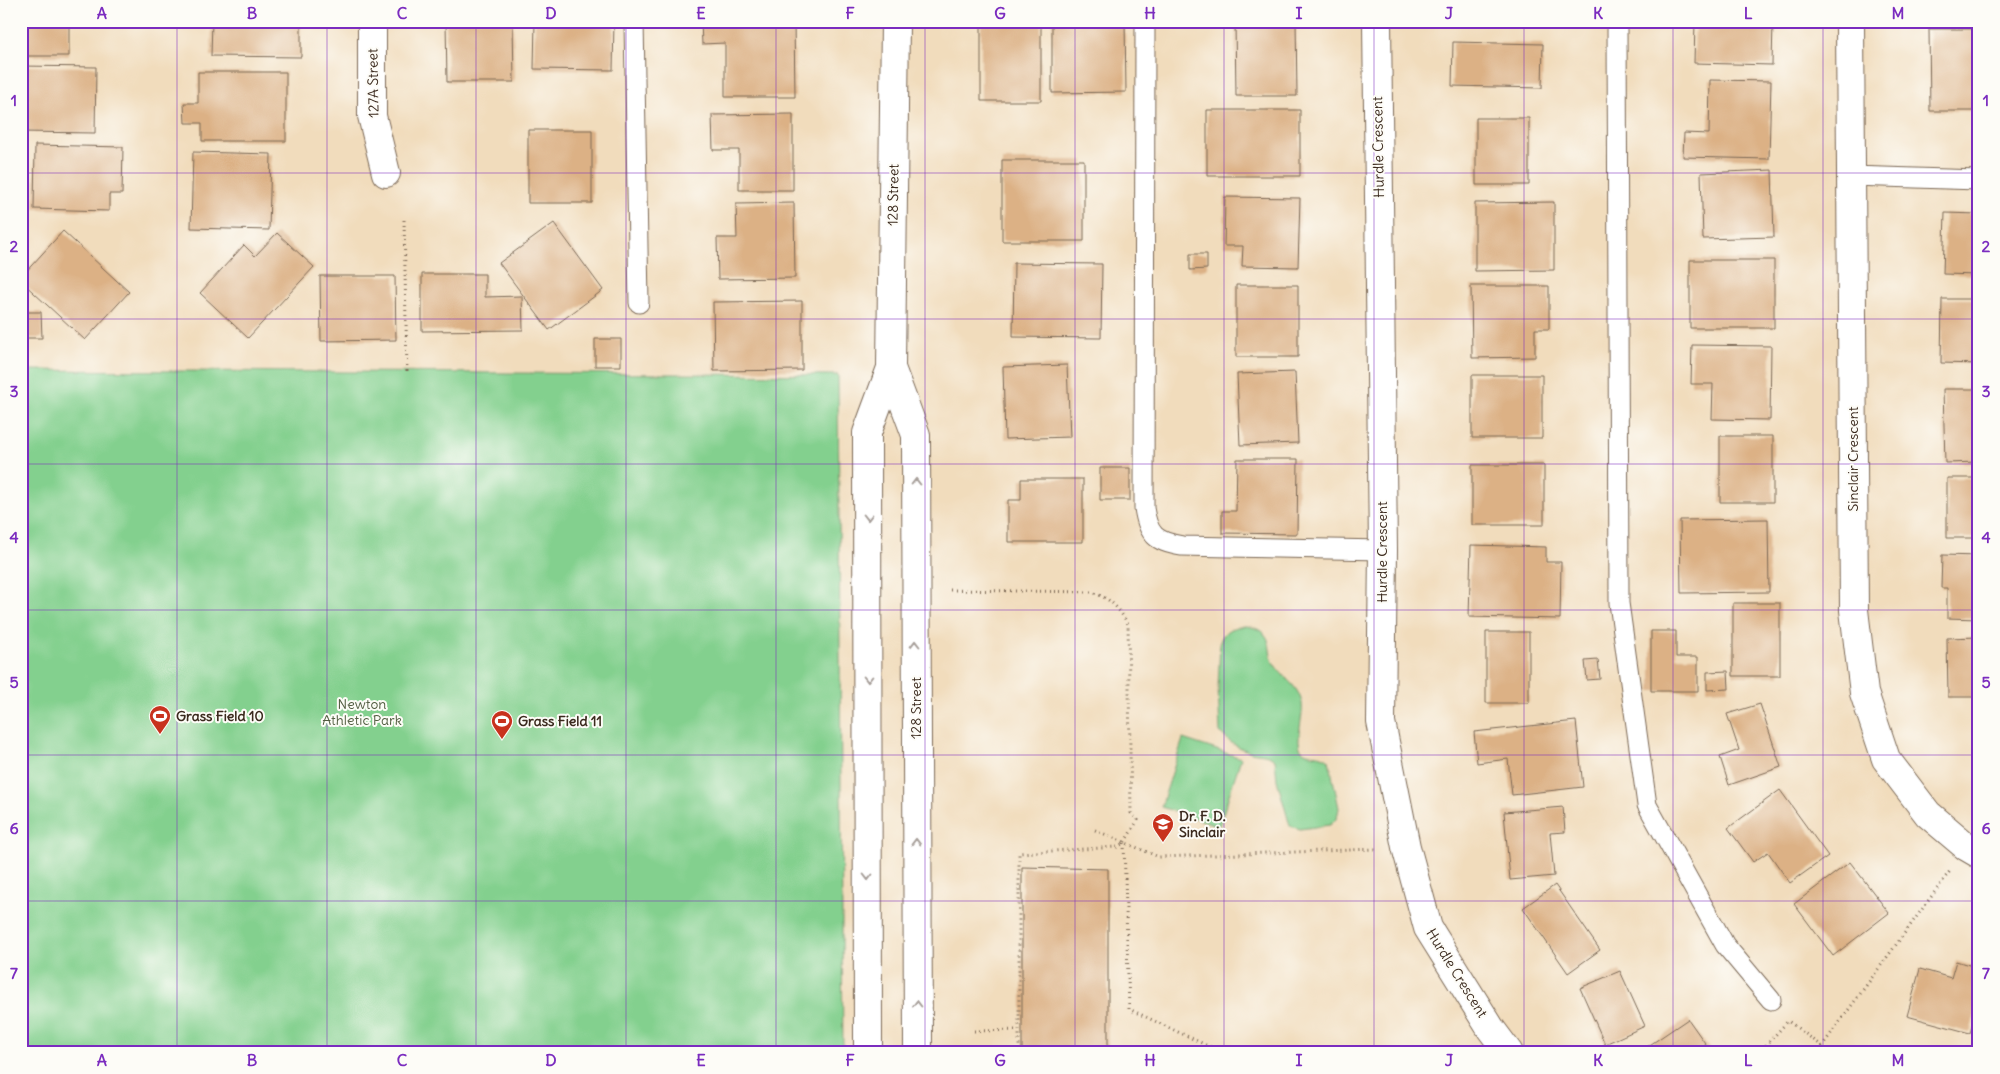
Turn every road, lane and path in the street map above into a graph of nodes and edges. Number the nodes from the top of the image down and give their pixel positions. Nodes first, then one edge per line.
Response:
1 (372, 21) edge
2 (634, 21) edge
3 (895, 21) edge
4 (1145, 21) edge
5 (1377, 21) edge
6 (1617, 21) edge
7 (1850, 21) edge
8 (386, 173) dead end
9 (1851, 176) junction
10 (1979, 180) edge
11 (404, 220) dead end
12 (639, 303) dead end
13 (891, 368) junction
14 (407, 372) dead end
15 (1383, 550) junction
16 (950, 590) dead end
17 (1095, 830) dead end
18 (1124, 843) junction
19 (1377, 849) dead end
20 (1979, 854) edge
21 (1952, 869) dead end
22 (1771, 1000) dead end
23 (1019, 1030) junction
24 (974, 1031) dead end
25 (868, 1053) edge
26 (918, 1053) edge
27 (1019, 1053) edge
28 (1223, 1053) edge
29 (1509, 1053) edge
30 (1759, 1053) edge

1 - 8 street, 127A Street
2 - 12 lane
3 - 13 street, 128 Street
4 - 15 lane
5 - 15 street, Hurdle Crescent
6 - 22 lane
7 - 9 street, Sinclair Crescent
9 - 10 lane
9 - 20 street, Sinclair Crescent
11 - 14 path
13 -> 25 street, 128 Street
26 -> 13 street, 128 Street
15 - 29 street, Hurdle Crescent
16 - 18 path
17 - 18 path
18 - 19 path
18 - 23 path
18 - 28 path
21 - 30 path
23 - 24 path
23 - 27 path

